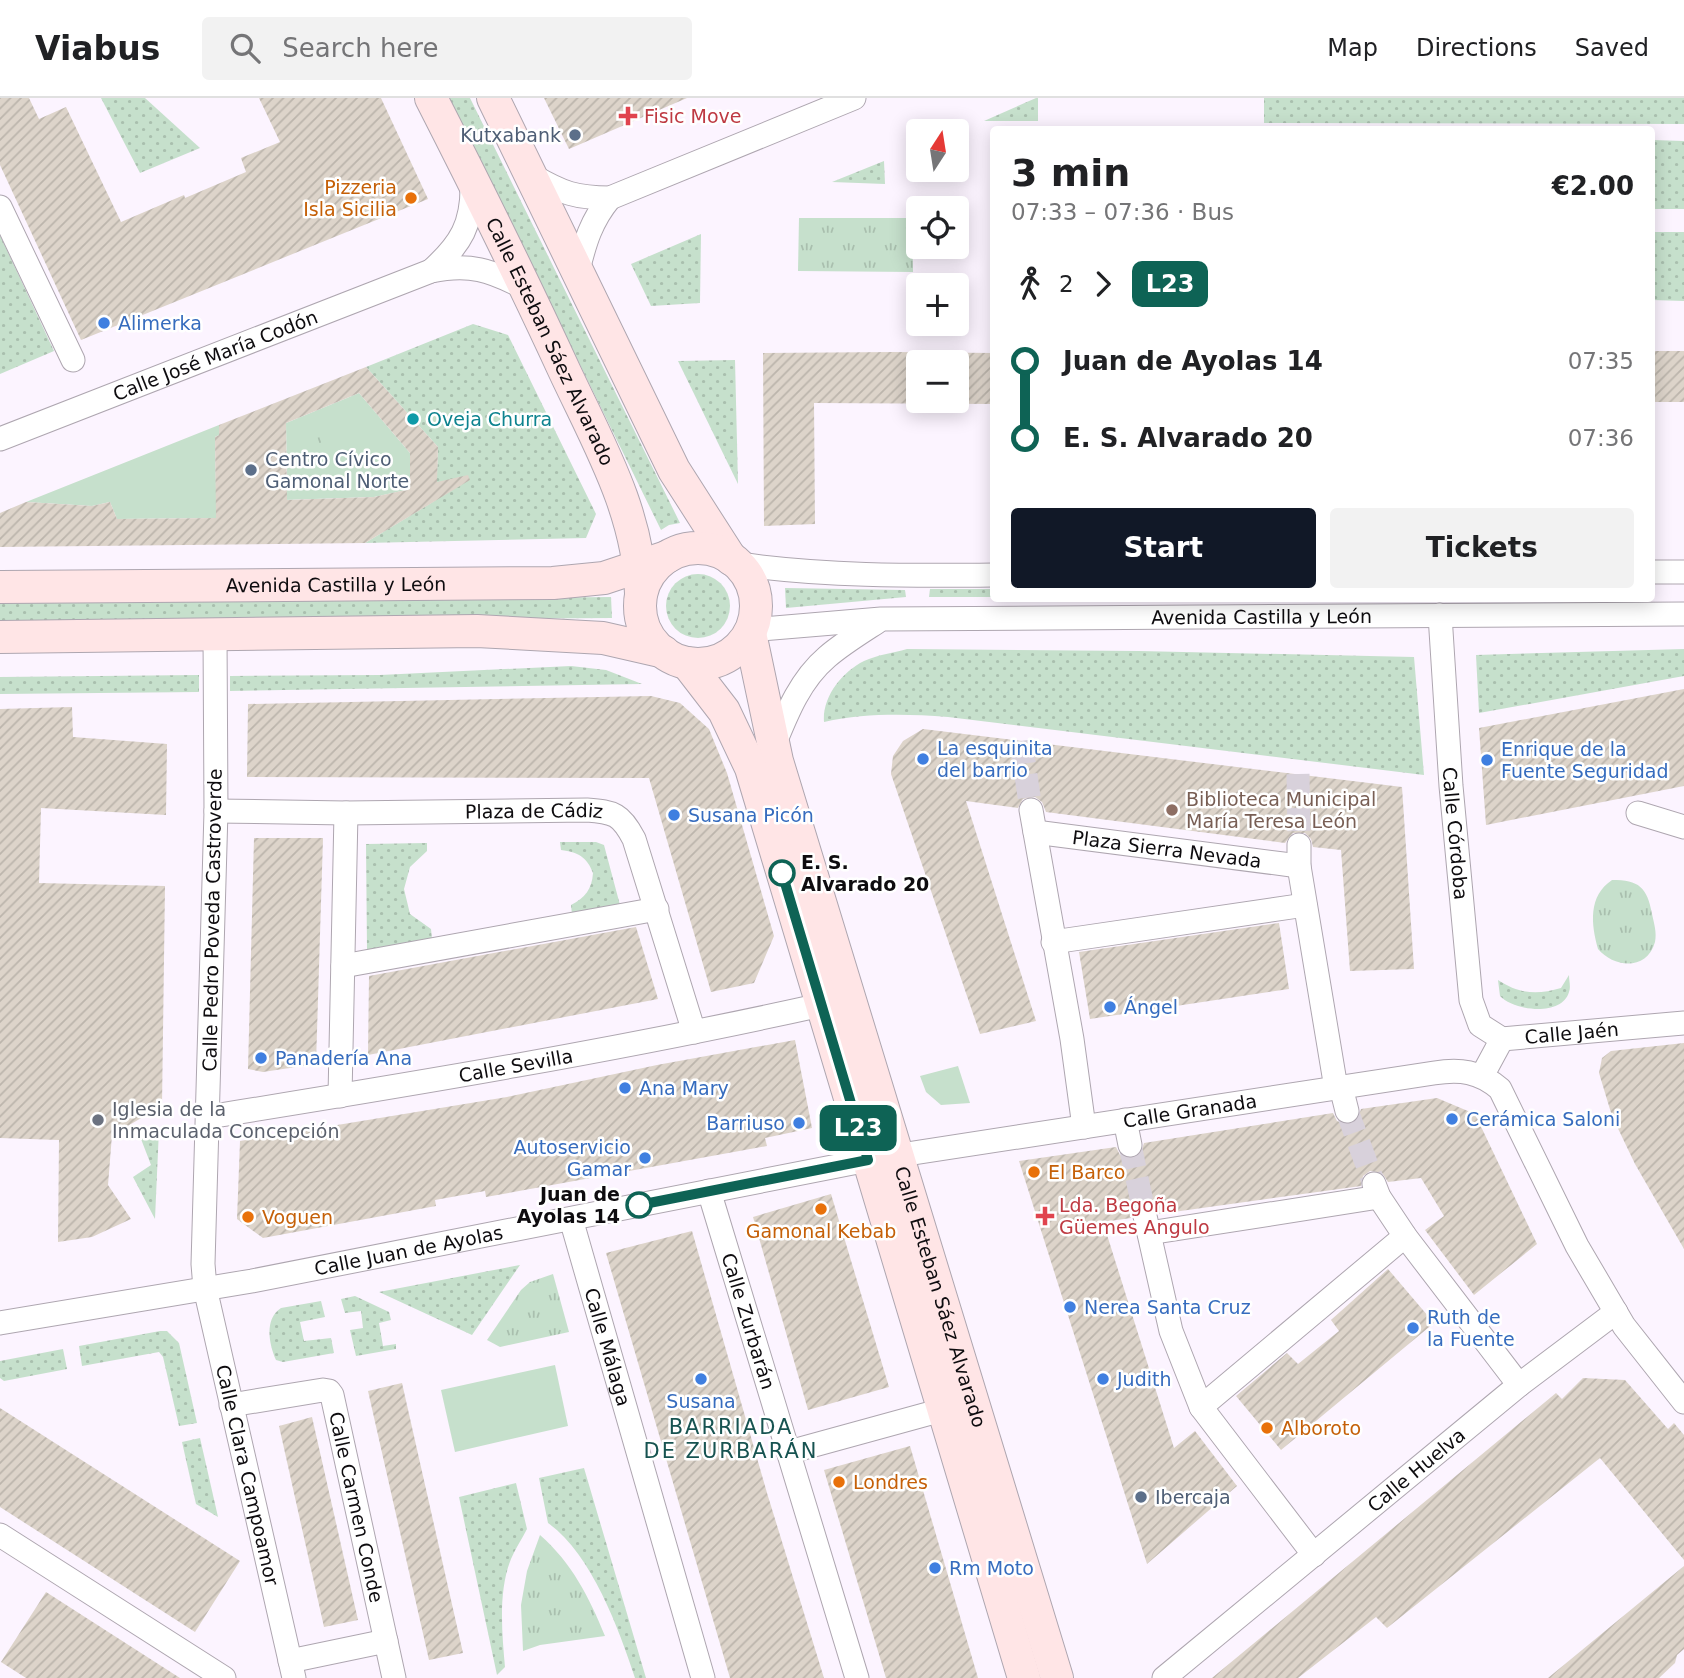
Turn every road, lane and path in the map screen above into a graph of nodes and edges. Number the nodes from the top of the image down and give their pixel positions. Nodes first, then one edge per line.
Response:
1 (431, 98) edge
2 (493, 98) edge
3 (854, 98) edge
4 (533, 176) junction
5 (472, 179) junction
6 (610, 198) junction
7 (0, 207) edge
8 (578, 270) junction
9 (431, 271) junction
10 (525, 288) junction
11 (73, 360) dead end
12 (0, 439) edge
13 (623, 496) junction
14 (735, 561) junction
15 (1655, 572) edge
16 (1684, 572) edge
17 (650, 573) junction
18 (990, 575) edge
19 (586, 579) junction
20 (0, 587) edge
21 (1684, 614) edge
22 (1440, 615) junction
23 (881, 619) junction
24 (750, 631) junction
25 (215, 635) junction
26 (0, 637) edge
27 (675, 657) junction
28 (774, 745) junction
29 (216, 811) junction
30 (346, 813) junction
31 (1638, 813) dead end
32 (1684, 827) edge
33 (1305, 905) junction
34 (657, 909) junction
35 (1053, 942) junction
36 (343, 966) junction
37 (821, 1005) junction
38 (1684, 1023) edge
39 (694, 1032) junction
40 (1502, 1039) junction
41 (1482, 1076) junction
42 (1339, 1088) junction
43 (340, 1096) junction
44 (1348, 1111) tunnel mouth
45 (208, 1117) junction
46 (1125, 1120) junction
47 (1084, 1126) junction
48 (1130, 1145) tunnel mouth
49 (883, 1158) junction
50 (709, 1191) junction
51 (571, 1219) junction
52 (1405, 1236) junction
53 (205, 1288) junction
54 (1616, 1312) junction
55 (0, 1323) edge
56 (1520, 1385) junction
57 (1684, 1402) edge
58 (231, 1405) junction
59 (1202, 1407) junction
60 (942, 1409) junction
61 (789, 1452) junction
62 (0, 1535) edge
63 (1314, 1555) junction
64 (386, 1641) junction
65 (292, 1670) edge
66 (224, 1678) edge
67 (394, 1678) edge
68 (703, 1678) edge
69 (857, 1678) edge
70 (1024, 1678) edge
71 (1057, 1678) edge
72 (1164, 1678) edge

1 - 5 main road, Calle Esteban Sáez Alvarado
2 - 4 main road
3 - 6 street
4 - 6 street
4 - 8 main road
5 - 9 street, Calle José María Codón
5 - 10 main road, Calle Esteban Sáez Alvarado
6 - 8 street
7 - 11 street
8 - 14 main road
9 - 10 street, Calle José María Codón
9 - 12 street, Calle José María Codón
10 - 13 main road, Calle Esteban Sáez Alvarado
13 - 17 main road, Calle Esteban Sáez Alvarado
13 - 19 main road
14 - 17 main road
14 - 18 street
14 - 24 main road
15 - 16 street
17 - 19 main road, Avenida Castilla y León
17 - 27 main road
19 - 20 main road, Avenida Castilla y León
21 - 22 street, Avenida Castilla y León
22 - 23 street, Avenida Castilla y León
22 - 40 street, Calle Córdoba
23 - 24 street, Avenida Castilla y León
23 - 28 street
24 - 27 main road
24 - 28 main road, Calle Esteban Sáez Alvarado
25 - 26 main road
25 - 27 main road
25 - 29 street, Calle Pedro Poveda Castroverde
27 - 37 main road, Calle Esteban Sáez Alvarado
28 - 49 main road, Calle Esteban Sáez Alvarado
29 - 30 street, Plaza de Cádiz
29 - 45 street, Calle Pedro Poveda Castroverde
30 - 34 street, Plaza de Cádiz
30 - 36 street
31 - 32 street
33 - 35 street
33 - 35 street, Plaza Sierra Nevada
33 - 42 street, Plaza Sierra Nevada
34 - 36 street
34 - 39 street, Plaza de Cádiz
35 - 47 street, Plaza Sierra Nevada
36 - 43 street
37 - 39 street, Calle Sevilla
37 - 49 main road, Calle Esteban Sáez Alvarado
38 - 40 street, Calle Jaén
39 - 43 street, Calle Sevilla
40 - 41 street, Calle Jaén
41 - 42 street, Calle Granada
41 - 54 street
42 - 44 street
42 - 46 street, Calle Granada
43 - 45 street, Calle Sevilla
45 - 53 street, Calle Pedro Poveda Castroverde
46 - 47 street, Calle Granada
46 - 48 street
47 - 49 street, Calle Granada
49 - 50 street, Calle Juan de Ayolas
49 - 60 main road, Calle Esteban Sáez Alvarado
49 - 71 main road, Calle Esteban Sáez Alvarado
50 - 51 street, Calle Juan de Ayolas
50 - 61 street, Calle Zurbarán
51 - 53 street, Calle Juan de Ayolas
51 - 68 street, Calle Málaga
52 - 56 street
52 - 59 street
52 - 59 street
53 - 55 street, Calle Juan de Ayolas
53 - 58 street, Calle Clara Campoamor
54 - 56 street, Calle Huelva
54 - 57 street
56 - 63 street, Calle Huelva
58 - 64 street, Calle Carmen Conde
58 - 65 street, Calle Clara Campoamor
59 - 63 street
60 - 61 street
60 - 70 main road, Calle Esteban Sáez Alvarado
61 - 69 street, Calle Zurbarán
62 - 66 street
63 - 72 street, Calle Huelva
64 - 65 street, Calle Clara Campoamor
64 - 67 street, Calle Carmen Conde

